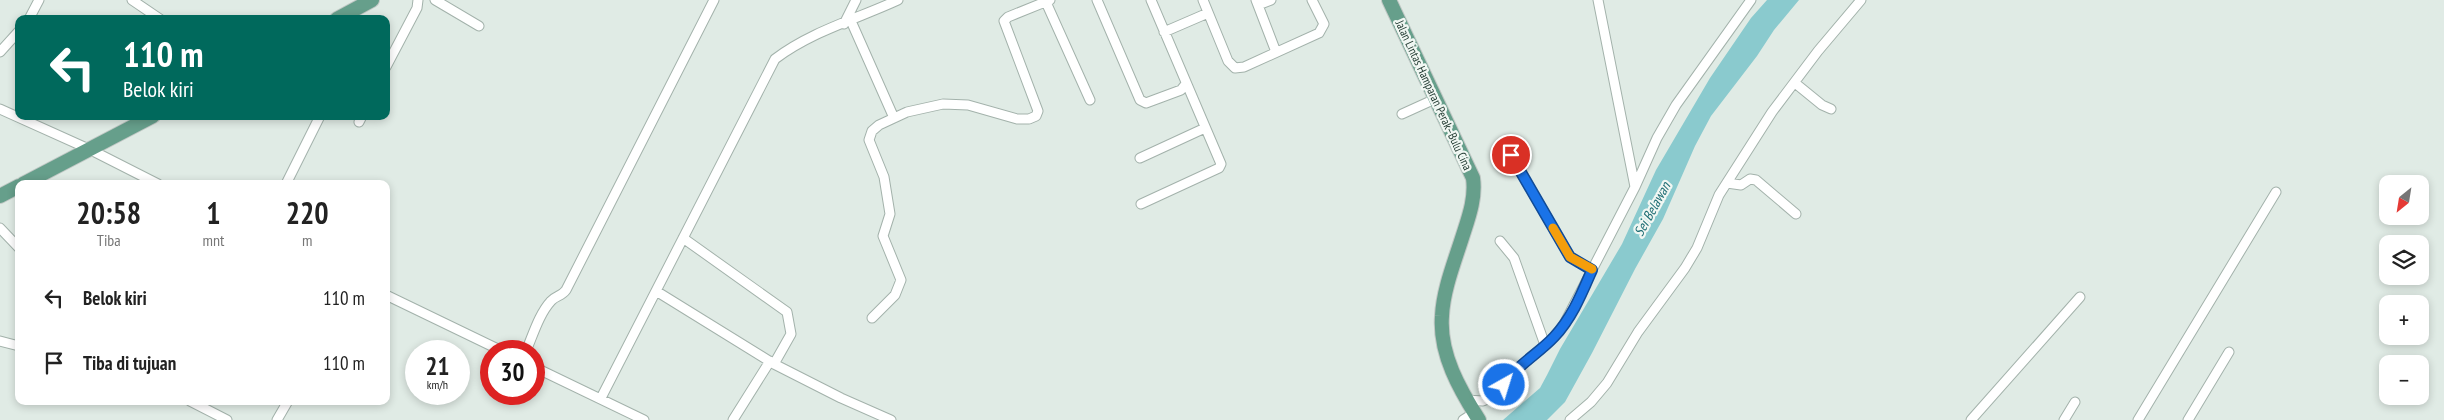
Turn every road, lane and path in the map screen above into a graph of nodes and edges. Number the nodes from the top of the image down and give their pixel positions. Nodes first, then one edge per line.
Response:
1 (39, 0) edge
2 (132, 0) edge
3 (372, 0) edge
4 (418, 0) edge
5 (435, 0) edge
6 (714, 0) edge
7 (856, 0) edge
8 (898, 0) edge
9 (1097, 0) edge
10 (1151, 0) edge
11 (1202, 0) edge
12 (1272, 0) edge
13 (1312, 0) edge
14 (1389, 0) edge
15 (1598, 0) edge
16 (1751, 0) edge
17 (1861, 0) edge
18 (1046, 1) edge
19 (1257, 3) edge
20 (1208, 13) junction
21 (31, 15) edge
22 (154, 15) edge
23 (344, 15) edge
24 (848, 22) junction
25 (479, 26) dead end
26 (1164, 32) junction
27 (15, 35) edge
28 (0, 52) edge
29 (1276, 52) junction
30 (390, 59) edge
31 (1795, 83) junction
32 (1185, 85) junction
33 (1435, 99) junction
34 (1090, 100) dead end
35 (0, 109) edge
36 (1831, 109) dead end
37 (1402, 114) dead end
38 (15, 116) edge
39 (894, 118) junction
40 (24, 120) edge
41 (146, 120) edge
42 (318, 120) edge
43 (1205, 128) junction
44 (91, 150) junction
45 (1511, 155) dead end
46 (1140, 158) dead end
47 (32, 180) edge
48 (150, 180) edge
49 (288, 180) edge
50 (1727, 183) junction
51 (1635, 187) junction
52 (15, 188) edge
53 (2276, 192) dead end
54 (0, 196) edge
55 (1141, 204) dead end
56 (1796, 214) dead end
57 (0, 228) edge
58 (683, 238) junction
59 (1500, 241) dead end
60 (15, 244) edge
61 (1592, 270) junction
62 (656, 291) junction
63 (390, 297) edge
64 (2080, 297) dead end
65 (872, 318) dead end
66 (480, 340) edge
67 (531, 340) edge
68 (0, 341) edge
69 (15, 345) edge
70 (1544, 345) junction
71 (2229, 352) dead end
72 (772, 362) junction
73 (545, 372) edge
74 (601, 398) junction
75 (1466, 400) junction
76 (2075, 402) dead end
77 (198, 405) edge
78 (286, 405) edge
79 (1473, 418) edge
80 (1575, 418) edge
81 (227, 420) edge
82 (278, 420) edge
83 (644, 420) edge
84 (733, 420) edge
85 (891, 420) edge
86 (1971, 420) edge
87 (2064, 420) edge
88 (2138, 420) edge
89 (2188, 420) edge

1 - 21 street
2 - 22 street
3 - 23 main road
4 - 30 street
5 - 25 street
6 - 67 street
7 - 24 street
8 - 24 street
9 - 32 street
10 - 26 street
11 - 20 street
12 - 19 street
13 - 29 street
14 - 33 main road, Jalan Lintas Hamparan Perak–Bulu Cina
15 - 51 street
16 - 51 street
17 - 31 street
18 - 34 street
18 - 39 street
19 - 29 street
20 - 26 street
20 - 29 street
24 - 39 street
24 - 58 street
26 - 32 street
27 - 28 street
31 - 36 street
31 - 50 street
32 - 43 street
33 - 37 street
33 - 75 main road, Jalan Lintas Hamparan Perak–Bulu Cina
35 - 38 street
39 - 65 street
40 - 44 street
41 - 44 main road
42 - 49 street
43 - 46 street
43 - 55 street
44 - 47 main road
44 - 48 street
45 - 61 street
50 - 56 street
50 - 80 street
51 - 61 street
52 - 54 main road
53 - 88 street
57 - 60 street
58 - 62 street
58 - 72 street
59 - 70 street
61 - 70 street
62 - 72 street
62 - 74 street
63 - 66 street
64 - 86 street
68 - 69 street
70 - 75 street
71 - 89 street
72 - 84 street
72 - 85 street
73 - 74 street
74 - 83 street
75 - 79 main road, Jalan Lintas Hamparan Perak–Bulu Cina
76 - 87 street
77 - 81 street
78 - 82 street

